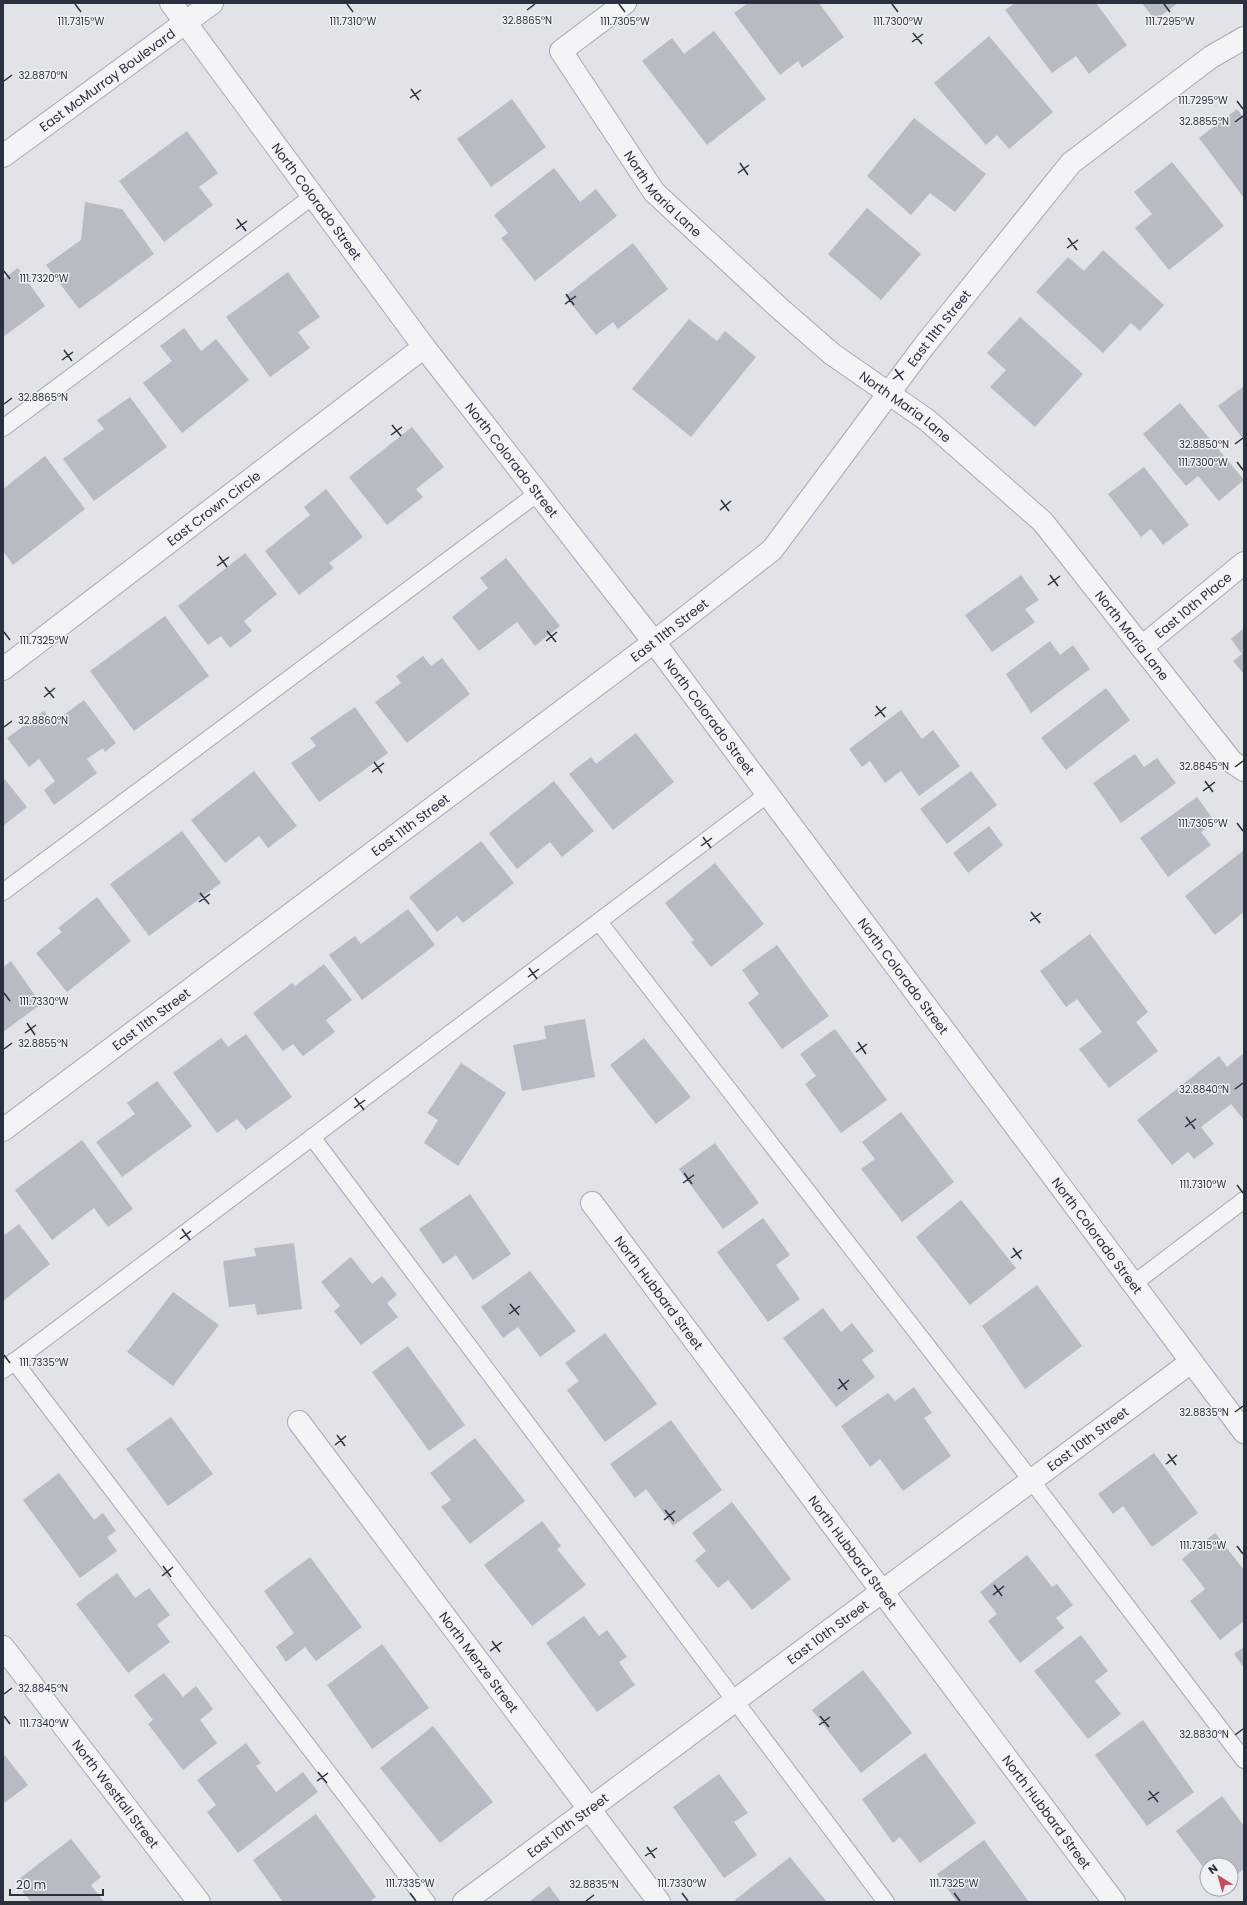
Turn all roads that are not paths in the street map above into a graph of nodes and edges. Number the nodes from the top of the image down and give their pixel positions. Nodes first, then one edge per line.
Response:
1 (171, 3) edge
2 (212, 3) edge
3 (625, 3) edge
4 (186, 23) junction
5 (1244, 38) edge
6 (3, 156) edge
7 (313, 196) junction
8 (424, 347) junction
9 (889, 393) junction
10 (3, 428) edge
11 (538, 493) junction
12 (1244, 563) edge
13 (654, 642) junction
14 (1142, 647) junction
15 (3, 670) edge
16 (1244, 770) edge
17 (768, 794) junction
18 (3, 892) edge
19 (599, 922) junction
20 (3, 1130) edge
21 (312, 1137) junction
22 (1244, 1200) edge
23 (592, 1203) dead end
24 (1133, 1284) junction
25 (1191, 1362) junction
26 (9, 1366) edge
27 (299, 1422) dead end
28 (1244, 1432) edge
29 (1031, 1480) junction
30 (882, 1591) junction
31 (3, 1647) edge
32 (734, 1701) junction
33 (1244, 1760) edge
34 (589, 1809) junction
35 (199, 1902) edge
36 (427, 1902) edge
37 (464, 1902) edge
38 (659, 1902) edge
39 (886, 1902) edge
40 (1114, 1902) edge

1 - 4 street, North Colorado Street
2 - 4 street, East McMurray Boulevard
3 - 9 street, North Maria Lane
4 - 6 street, East McMurray Boulevard
4 - 7 street, North Colorado Street
5 - 9 street, East 11th Street
7 - 8 street, North Colorado Street
7 - 10 lane
8 - 11 street, North Colorado Street
8 - 15 street, East Crown Circle
9 - 13 street, East 11th Street
9 - 14 street, North Maria Lane
11 - 13 street, North Colorado Street
11 - 18 lane
12 - 14 street, East 10th Place
13 - 17 street, North Colorado Street
13 - 20 street, East 11th Street
14 - 16 street, North Maria Lane
17 - 19 lane
17 - 24 street, North Colorado Street
19 - 21 lane
19 - 29 lane
21 - 26 lane
21 - 32 lane
22 - 24 lane
23 - 30 street, North Hubbard Street
24 - 25 street, North Colorado Street
25 - 28 street, North Colorado Street
25 - 29 street, East 10th Street
26 - 36 lane
27 - 34 street, North Menze Street
29 - 30 street, East 10th Street
29 - 33 lane
30 - 32 street, East 10th Street
30 - 40 street, North Hubbard Street
31 - 35 street, North Westfall Street
32 - 34 street, East 10th Street
32 - 39 lane
34 - 37 street, East 10th Street
34 - 38 street, North Menze Street

